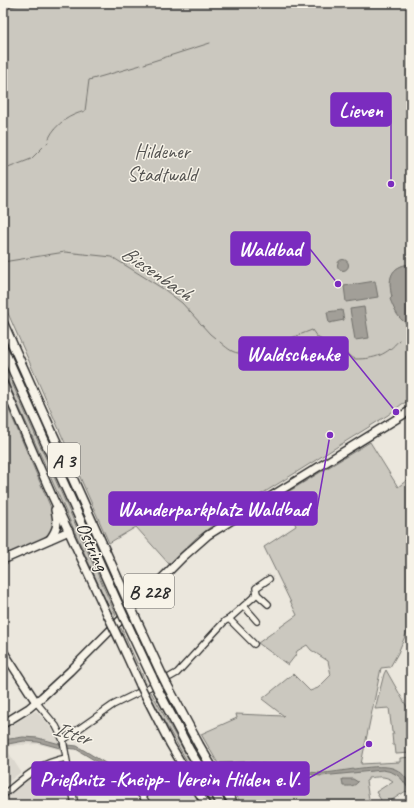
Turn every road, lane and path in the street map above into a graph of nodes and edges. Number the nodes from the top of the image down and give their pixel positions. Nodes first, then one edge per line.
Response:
1 (3, 323) edge
2 (3, 348) edge
3 (3, 383) edge
4 (411, 410) edge
5 (53, 498) junction
6 (69, 531) junction
7 (50, 540) junction
8 (3, 560) edge
9 (269, 579) dead end
10 (257, 594) junction
11 (268, 604) dead end
12 (244, 606) junction
13 (229, 619) junction
14 (258, 621) dead end
15 (254, 644) dead end
16 (3, 651) edge
17 (36, 702) junction
18 (3, 724) edge
19 (64, 744) junction
20 (66, 758) junction
21 (70, 777) junction
22 (3, 795) edge
23 (75, 805) edge
24 (148, 805) edge
25 (206, 805) edge
26 (222, 805) edge
27 (234, 805) edge

1 - 27 highway, A 3, bridge
2 - 26 highway, A 3, bridge
3 - 5 main road, Ostring
4 - 17 main road, B 228
5 - 6 main road, Ostring
5 - 7 main road
6 - 7 main road
6 - 25 main road, Ostring, bridge
7 - 8 main road
9 - 10 street
10 - 11 street
10 - 12 street
12 - 13 street
12 - 14 street
13 - 15 street
13 - 19 street
16 - 17 main road
17 - 18 main road, B 228
17 - 19 street
19 - 20 street
20 - 21 street
20 - 22 street
21 - 23 street
21 - 24 street

